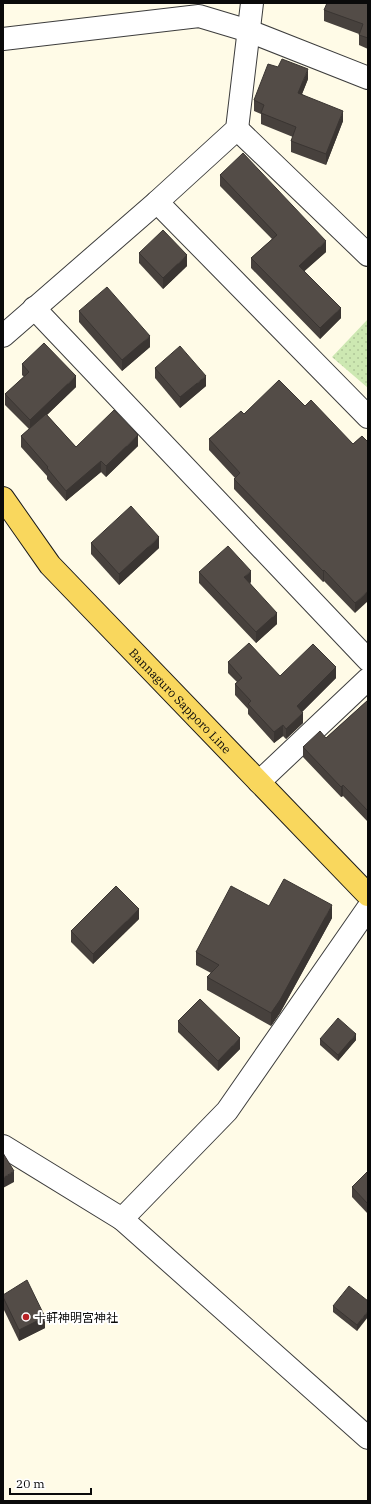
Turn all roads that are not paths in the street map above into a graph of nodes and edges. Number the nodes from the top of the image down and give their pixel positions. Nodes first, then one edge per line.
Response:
1 (252, 3) edge
2 (249, 31) junction
3 (3, 39) edge
4 (368, 78) edge
5 (236, 129) junction
6 (157, 202) junction
7 (368, 255) edge
8 (34, 308) junction
9 (3, 336) edge
10 (368, 417) edge
11 (3, 498) edge
12 (368, 660) edge
13 (368, 679) edge
14 (259, 782) junction
15 (368, 895) edge
16 (368, 908) edge
17 (3, 1146) edge
18 (122, 1219) junction
19 (368, 1438) edge

1 - 2 street
2 - 3 street
2 - 4 street
2 - 5 street
5 - 6 street
5 - 7 street
6 - 8 street
6 - 10 street
8 - 9 street
8 - 12 street
11 - 14 main road, Bannaguro Sapporo Line
13 - 14 street
14 - 15 main road, Bannaguro Sapporo Line
16 - 18 street
17 - 18 street
18 - 19 street

